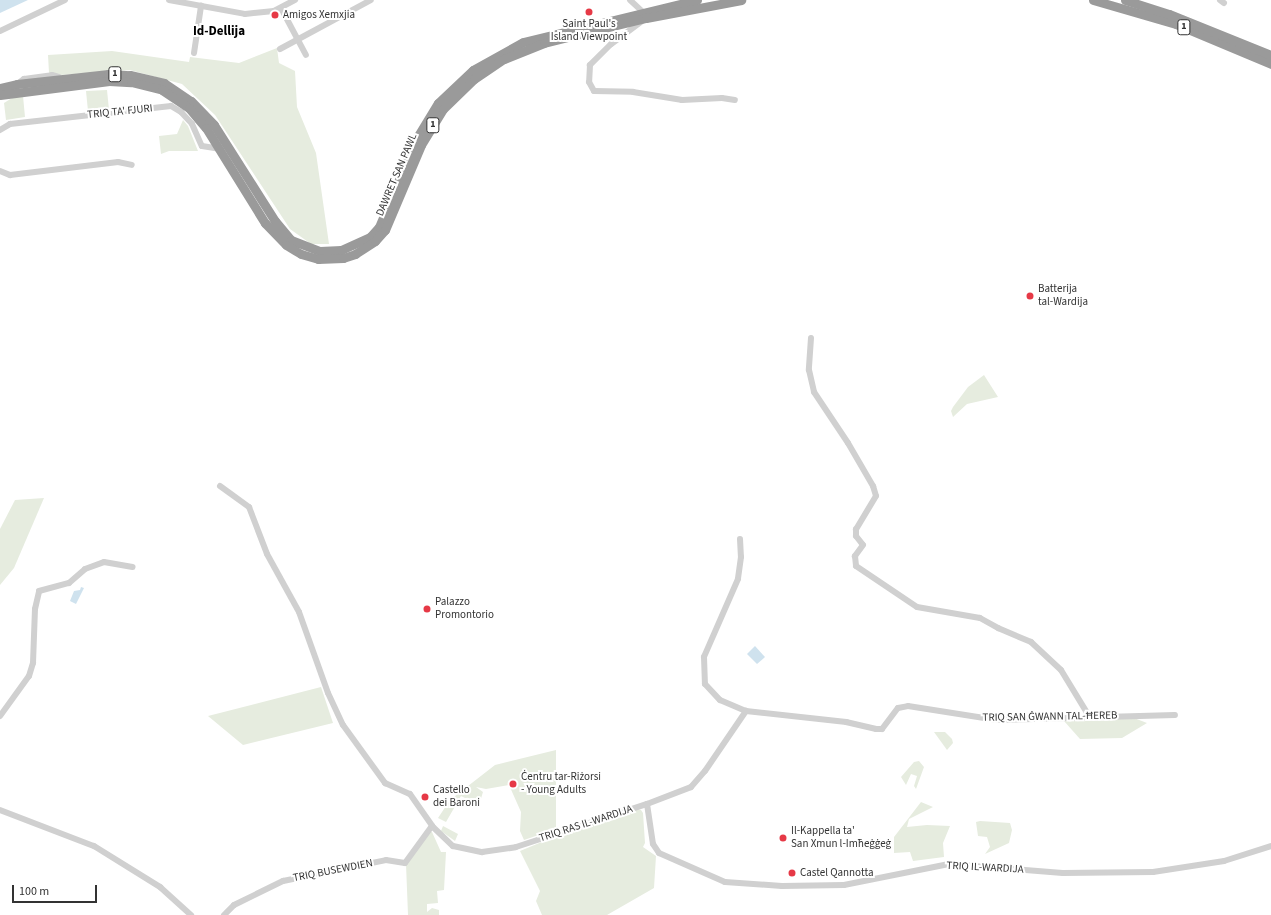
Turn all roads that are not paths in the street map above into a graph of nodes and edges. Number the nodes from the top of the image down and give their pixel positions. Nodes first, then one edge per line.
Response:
1 (65, 0) edge
2 (169, 0) edge
3 (295, 0) edge
4 (371, 0) edge
5 (630, 0) edge
6 (697, 0) edge
7 (741, 0) edge
8 (1093, 0) edge
9 (1125, 0) edge
10 (201, 6) junction
11 (281, 8) junction
12 (644, 14) junction
13 (0, 31) edge
14 (298, 40) junction
15 (280, 49) dead end
16 (194, 53) dead end
17 (306, 55) dead end
18 (1271, 55) edge
19 (1271, 64) edge
20 (0, 88) edge
21 (0, 95) edge
22 (735, 100) dead end
23 (214, 125) junction
24 (0, 130) edge
25 (212, 137) junction
26 (197, 139) junction
27 (221, 149) junction
28 (132, 165) dead end
29 (0, 171) edge
30 (811, 338) dead end
31 (220, 486) dead end
32 (740, 539) dead end
33 (133, 567) dead end
34 (746, 711) junction
35 (1175, 715) dead end
36 (0, 716) edge
37 (1089, 716) junction
38 (647, 804) junction
39 (0, 810) edge
40 (432, 826) junction
41 (1271, 846) edge
42 (191, 915) edge
43 (224, 915) edge

1 - 13 street
2 - 10 street
3 - 11 street
4 - 14 street
5 - 12 street
6 - 12 highway, DAWRET SAN PAWL / 1
7 - 12 highway, DAWRET SAN PAWL / 1
8 - 19 highway, 1
9 - 18 highway, 1
10 - 11 street
10 - 16 street
11 - 14 street
12 - 22 street
12 - 23 highway, DAWRET SAN PAWL / 1
12 - 27 highway, DAWRET SAN PAWL / 1
14 - 15 street
14 - 17 street
20 - 23 highway, DAWRET SAN PAWL / 1
21 - 25 highway, DAWRET SAN PAWL / 1
23 - 27 street, DAWRET SAN PAWL
24 - 26 street, TRIQ TA' FJURI
25 - 26 street
25 - 27 highway, DAWRET SAN PAWL / 1
26 - 27 street
28 - 29 street
30 - 37 street
31 - 40 street, TRIQ RAS IL-WARDIJA
32 - 34 street
33 - 36 street
34 - 37 street, TRIQ SAN ĠWANN TAL-ĦEREB
34 - 38 street, TRIQ RAS IL-WARDIJA
35 - 37 street, TRIQ SAN ĠWANN TAL-ĦEREB
38 - 40 street, TRIQ RAS IL-WARDIJA
38 - 41 street, TRIQ IL-WARDIJA
39 - 42 street
40 - 43 street, TRIQ BUSEWDIEN

